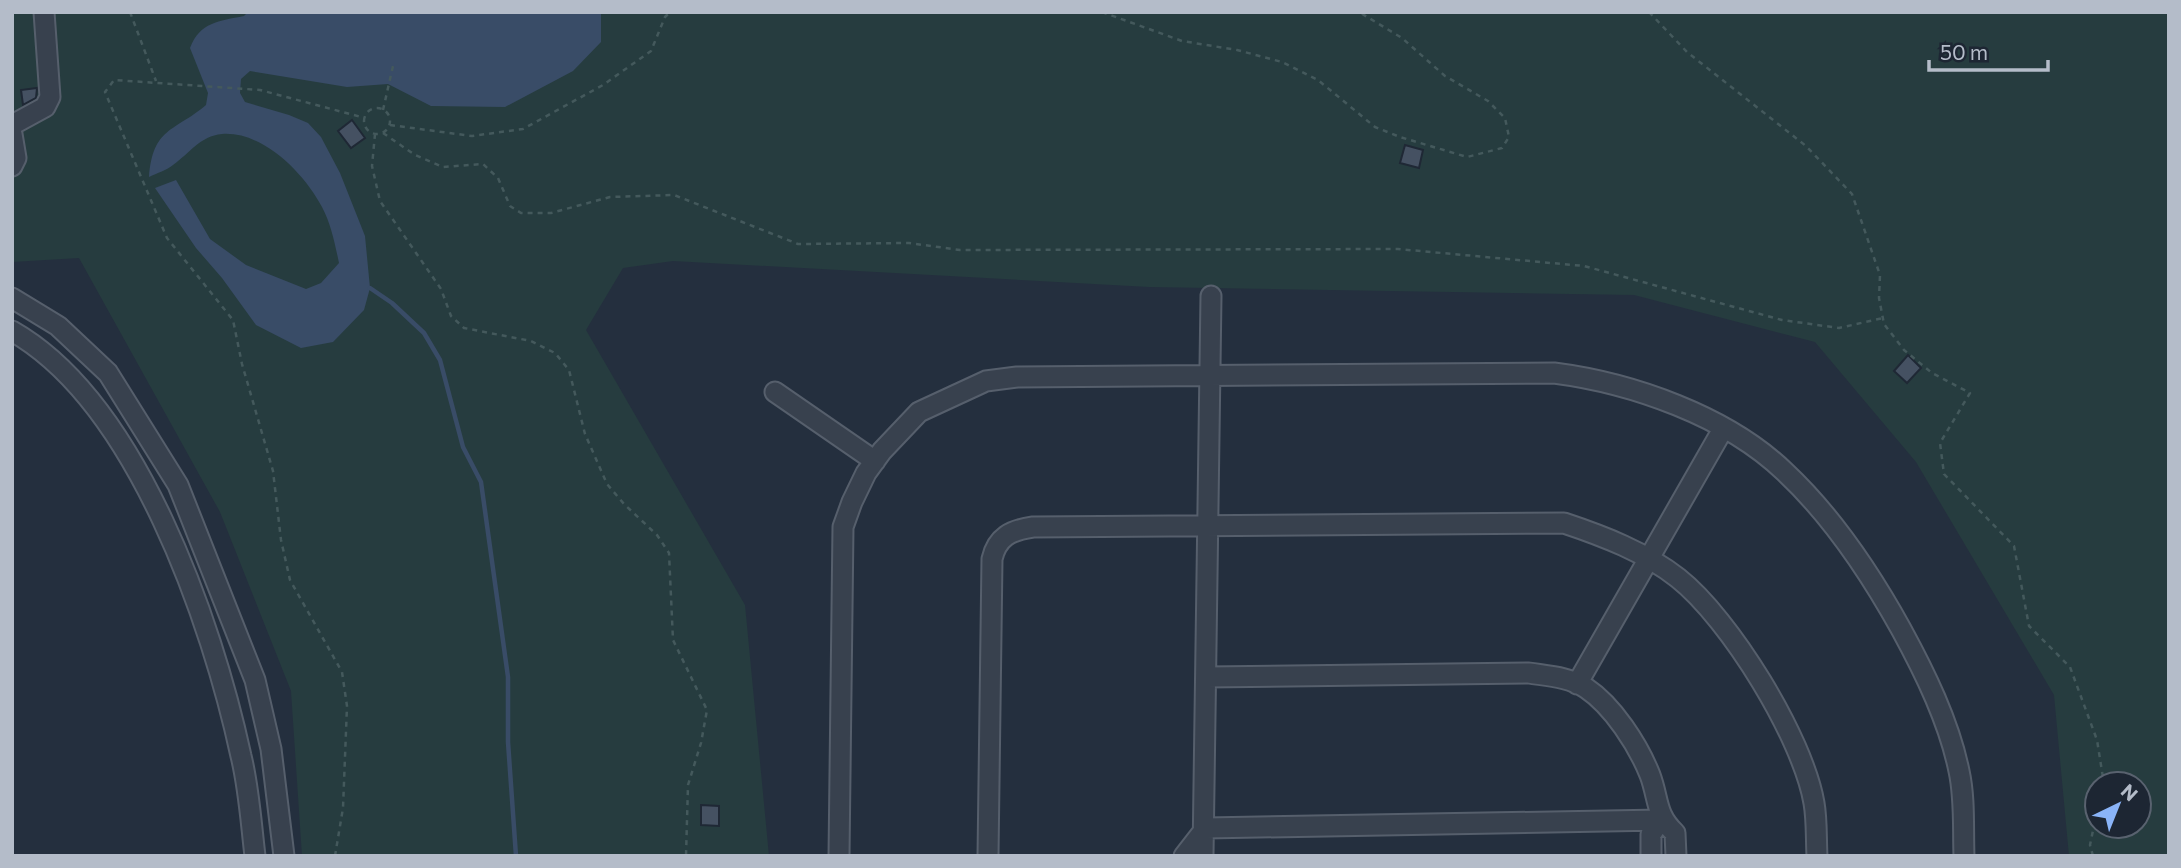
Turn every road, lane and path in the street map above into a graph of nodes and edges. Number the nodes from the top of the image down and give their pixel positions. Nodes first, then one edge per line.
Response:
1 (44, 12) edge
2 (130, 12) edge
3 (670, 12) edge
4 (1102, 12) edge
5 (1359, 12) edge
6 (1649, 12) edge
7 (393, 68) dead end
8 (156, 82) junction
9 (383, 110) junction
10 (365, 118) junction
11 (12, 125) edge
12 (390, 125) junction
13 (383, 133) junction
14 (12, 134) edge
15 (375, 134) junction
16 (12, 166) edge
17 (1211, 296) dead end
18 (12, 298) edge
19 (1883, 318) junction
20 (12, 331) edge
21 (1210, 376) junction
22 (775, 392) dead end
23 (1723, 429) junction
24 (875, 461) junction
25 (1209, 525) junction
26 (1648, 559) junction
27 (1207, 677) junction
28 (1577, 684) junction
29 (2102, 770) edge
30 (1661, 820) junction
31 (1206, 828) junction
32 (255, 856) edge
33 (284, 856) edge
34 (335, 856) edge
35 (687, 856) edge
36 (839, 856) edge
37 (988, 856) edge
38 (1184, 856) edge
39 (1203, 856) edge
40 (1651, 856) edge
41 (1676, 856) edge
42 (1817, 856) edge
43 (1964, 856) edge

1 - 11 street
2 - 8 path
3 - 12 path
4 - 5 path
6 - 19 path
7 - 9 path
8 - 10 path
8 - 34 path
9 - 10 path
9 - 12 path
10 - 15 path
12 - 13 path
13 - 15 path
13 - 19 path
14 - 16 street
15 - 35 path
17 - 21 street
18 - 33 street
19 - 29 path
20 - 32 street
21 - 23 street
21 - 24 street
21 - 25 street
22 - 24 street
23 - 26 street
23 - 43 street
24 - 36 street
25 - 26 street
25 - 27 street
25 - 37 street
26 - 28 street
26 - 42 street
27 - 28 street
27 - 31 street
28 - 30 street
30 - 31 street
30 - 40 street
30 - 41 street
31 - 38 street
31 - 39 street

